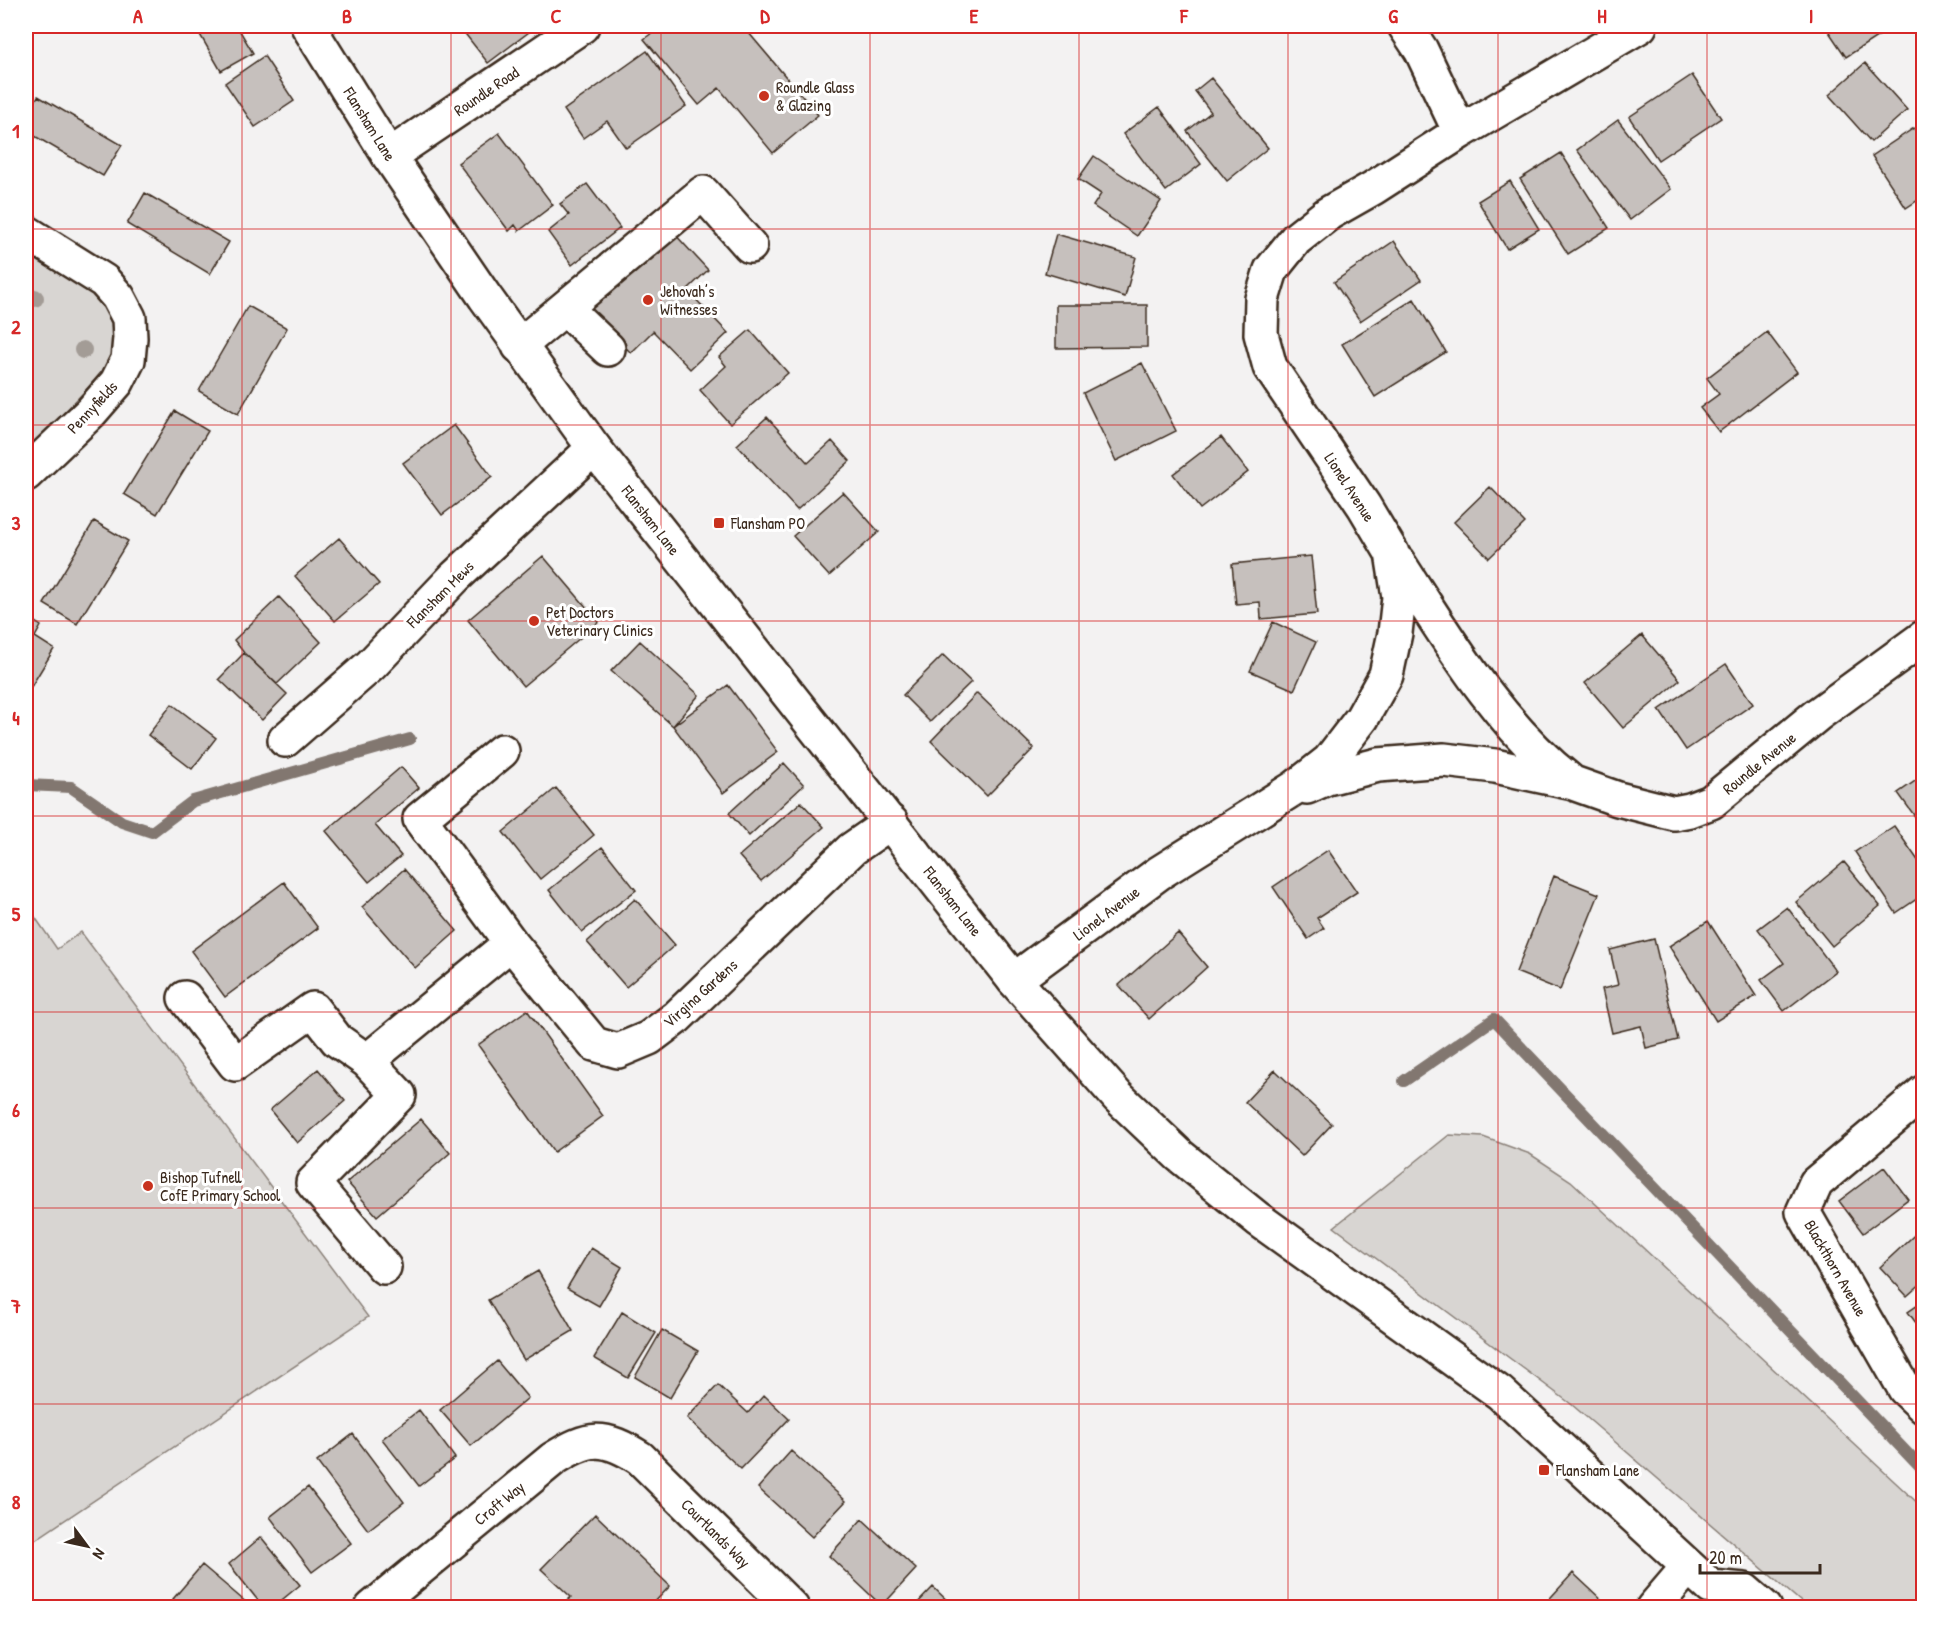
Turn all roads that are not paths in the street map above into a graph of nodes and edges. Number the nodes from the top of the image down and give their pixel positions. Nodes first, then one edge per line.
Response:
1 (308, 26) edge
2 (582, 26) edge
3 (1406, 26) edge
4 (1640, 26) edge
5 (1460, 132) junction
6 (389, 156) junction
7 (26, 232) edge
8 (750, 246) dead end
9 (565, 308) junction
10 (519, 346) junction
11 (609, 349) dead end
12 (594, 448) junction
13 (26, 474) edge
14 (1392, 553) junction
15 (1923, 637) edge
16 (285, 740) dead end
17 (502, 751) dead end
18 (1573, 783) junction
19 (1257, 810) junction
20 (891, 822) junction
21 (511, 943) junction
22 (1014, 980) junction
23 (186, 998) dead end
24 (368, 1061) junction
25 (1923, 1092) edge
26 (384, 1267) dead end
27 (1923, 1407) edge
28 (640, 1458) joint
29 (1704, 1587) edge
30 (372, 1608) edge
31 (792, 1608) edge
32 (1653, 1608) edge
33 (1765, 1608) edge

1 - 6 street, Flansham Lane
2 - 6 street, Roundle Road
3 - 5 street
4 - 5 street, Lionel Avenue
5 - 14 street, Lionel Avenue
6 - 10 street, Flansham Lane
7 - 13 street, Pennyfields
8 - 9 street
9 - 10 street
9 - 11 street
10 - 12 street, Flansham Lane
12 - 16 street, Flansham Mews
12 - 20 street, Flansham Lane
14 - 18 street, Roundle Avenue
14 - 19 street, Lionel Avenue
15 - 18 street, Roundle Avenue
17 - 21 street, Virgina Gardens
18 - 19 street, Roundle Avenue
19 - 22 street, Lionel Avenue
20 - 21 street, Virgina Gardens
20 - 22 street, Flansham Lane
21 - 24 street
22 - 29 street, Flansham Lane
23 - 24 street
24 - 26 street
25 - 27 street, Blackthorn Avenue
28 - 30 street, Croft Way
28 - 31 street, Courtlands Way
29 - 32 street
29 - 33 street

